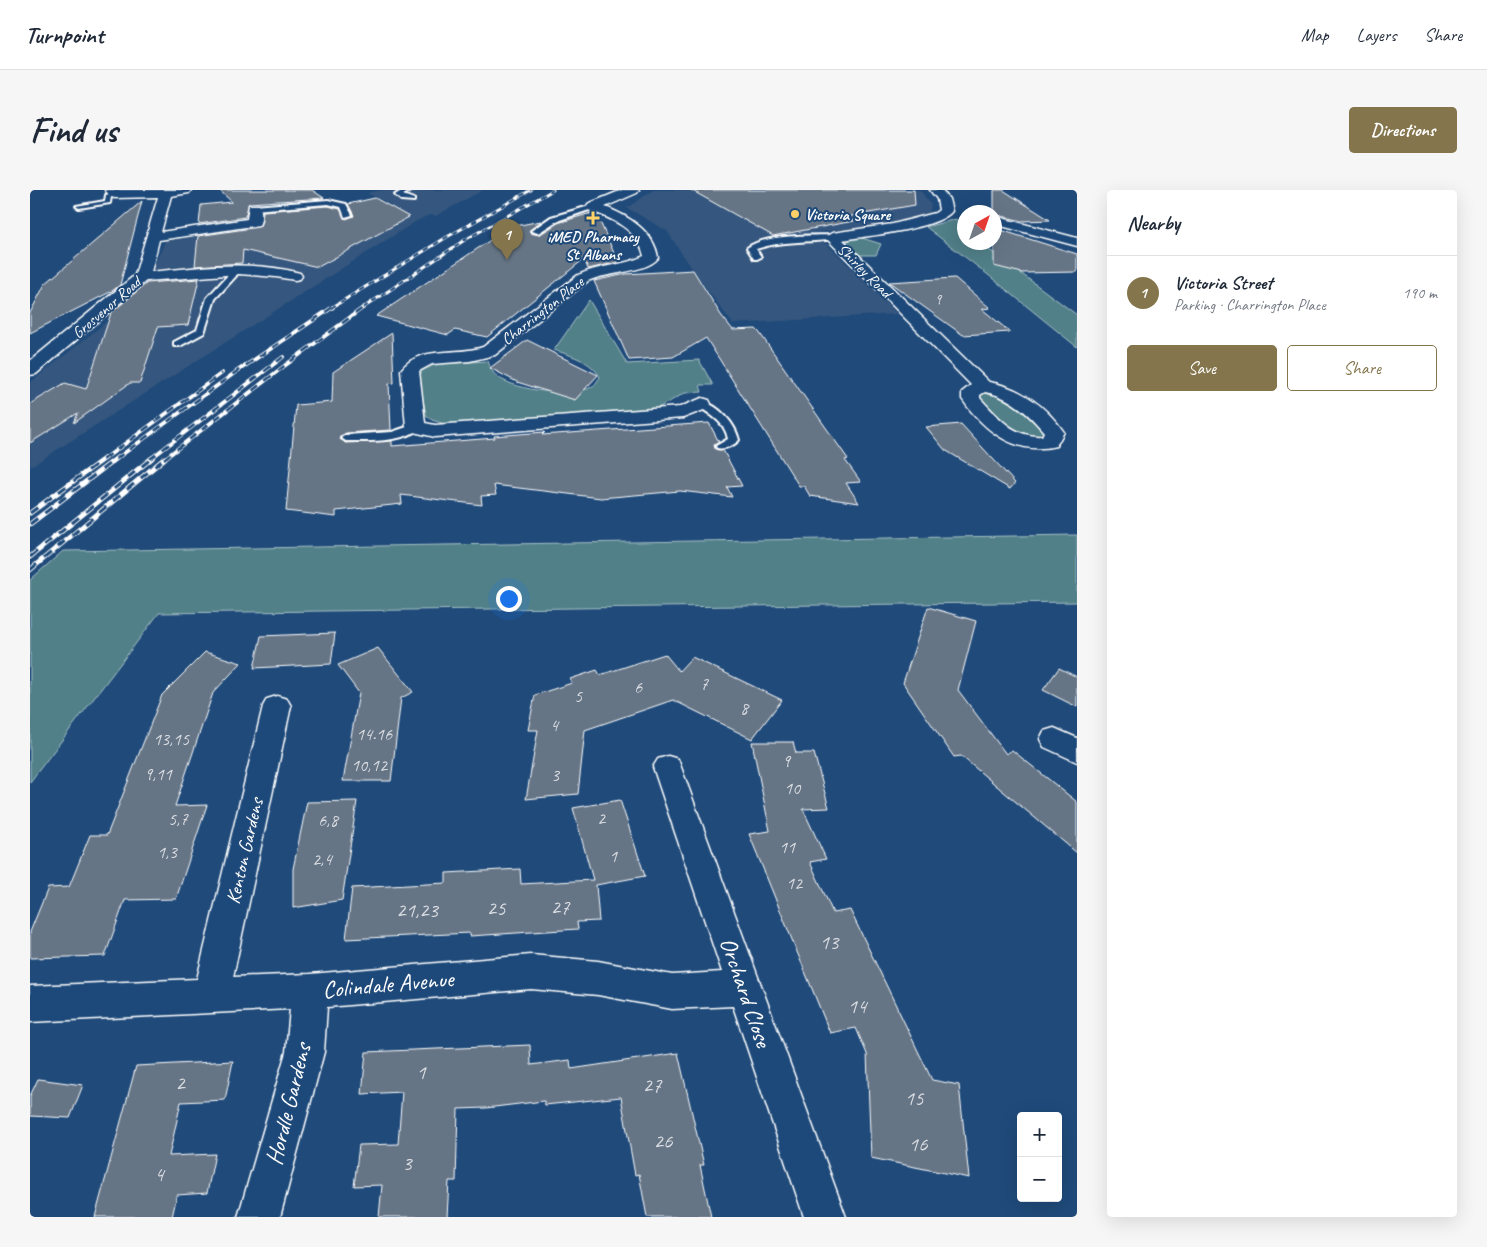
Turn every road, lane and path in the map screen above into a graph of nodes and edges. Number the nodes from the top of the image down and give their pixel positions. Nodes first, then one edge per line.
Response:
1 (185, 190) edge
2 (409, 190) edge
3 (936, 190) edge
4 (625, 191) edge
5 (113, 192) edge
6 (165, 194) junction
7 (412, 200) dead end
8 (79, 206) dead end
9 (593, 207) junction
10 (254, 208) joint
11 (348, 215) dead end
12 (1002, 222) edge
13 (1061, 223) dead end
14 (1025, 228) junction
15 (535, 231) dead end
16 (153, 237) junction
17 (832, 237) junction
18 (1077, 242) edge
19 (757, 257) dead end
20 (234, 270) junction
21 (295, 276) dead end
22 (142, 277) junction
23 (177, 344) dead end
24 (30, 370) edge
25 (983, 386) junction
26 (702, 404) joint
27 (416, 427) junction
28 (346, 438) dead end
29 (721, 446) dead end
30 (277, 706) dead end
31 (668, 768) dead end
32 (745, 988) junction
33 (310, 991) junction
34 (210, 996) junction
35 (30, 1004) edge
36 (259, 1217) edge
37 (825, 1217) edge

1 - 6 street
2 - 7 lane
3 - 17 street, Shirley Road
4 - 9 street
5 - 6 street
5 - 8 lane
6 - 16 street, Grosvenor Road
9 - 15 lane
9 - 27 street, Charrington Place
10 - 11 lane
10 - 16 street
12 - 14 street
13 - 14 street
14 - 18 street
16 - 22 street, Grosvenor Road
17 - 19 lane
17 - 25 street, Shirley Road
20 - 21 street
20 - 22 street
20 - 23 lane
22 - 24 street, Grosvenor Road
25 - 25 street
26 - 27 street
26 - 29 lane
27 - 28 lane
30 - 34 street, Kenton Gardens
31 - 32 street, Orchard Close
32 - 33 street, Colindale Avenue
32 - 37 street, Orchard Close
33 - 34 street, Colindale Avenue
33 - 36 street, Hordle Gardens
34 - 35 street, Colindale Avenue

